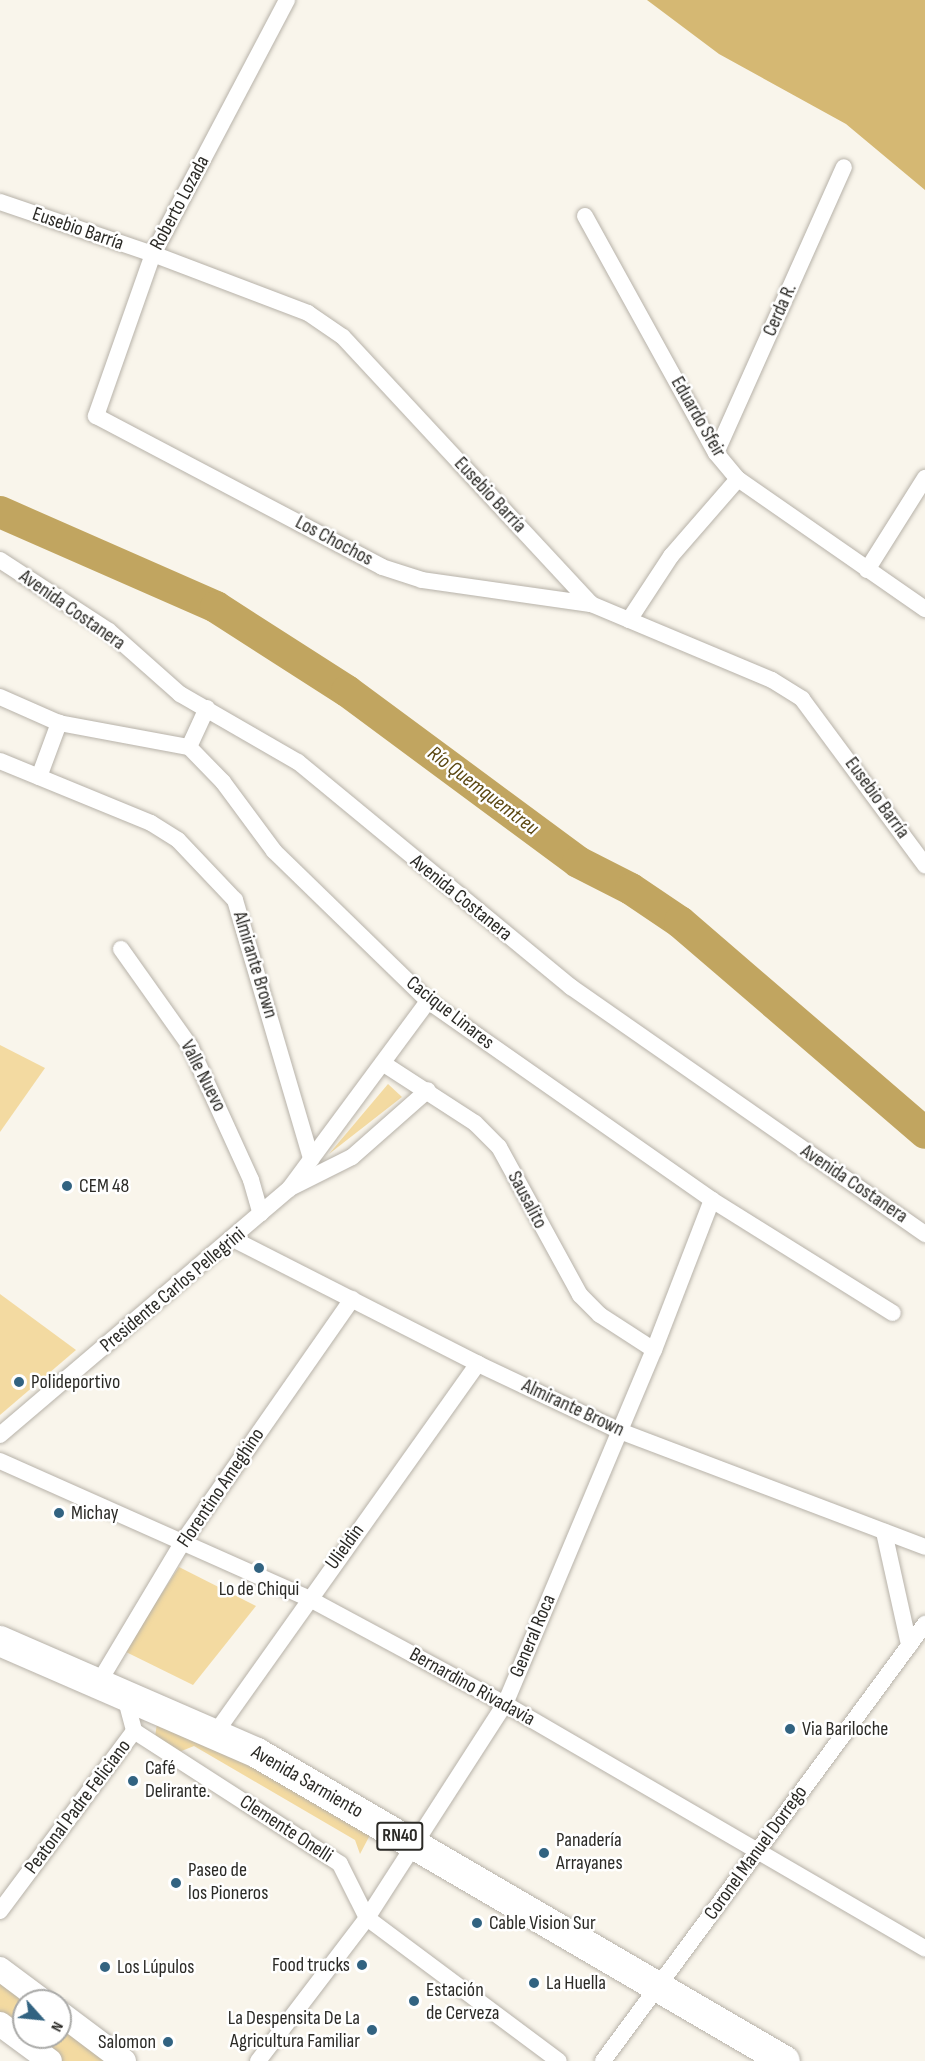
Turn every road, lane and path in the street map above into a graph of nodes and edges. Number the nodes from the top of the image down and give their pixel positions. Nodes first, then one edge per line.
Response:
1 (287, 0) edge
2 (844, 167) dead end
3 (0, 202) edge
4 (585, 216) dead end
5 (153, 254) junction
6 (96, 416) joint
7 (716, 453) junction
8 (925, 478) edge
9 (738, 479) junction
10 (0, 561) edge
11 (867, 570) junction
12 (591, 604) junction
13 (925, 609) edge
14 (629, 620) junction
15 (0, 697) edge
16 (207, 708) junction
17 (59, 723) junction
18 (189, 747) junction
19 (0, 761) edge
20 (39, 777) junction
21 (925, 865) edge
22 (121, 949) dead end
23 (428, 1001) junction
24 (384, 1064) junction
25 (428, 1090) junction
26 (311, 1158) junction
27 (289, 1189) junction
28 (712, 1200) junction
29 (261, 1214) junction
30 (925, 1234) edge
31 (233, 1239) junction
32 (352, 1299) junction
33 (893, 1313) dead end
34 (654, 1350) junction
35 (478, 1364) junction
36 (620, 1431) junction
37 (0, 1435) edge
38 (0, 1461) edge
39 (884, 1532) junction
40 (184, 1540) junction
41 (925, 1547) edge
42 (308, 1598) junction
43 (925, 1624) edge
44 (0, 1641) edge
45 (909, 1645) junction
46 (111, 1687) junction
47 (505, 1704) junction
48 (134, 1731) junction
49 (216, 1732) junction
50 (413, 1844) junction
51 (758, 1851) junction
52 (0, 1911) edge
53 (367, 1918) junction
54 (925, 1948) edge
55 (0, 1969) edge
56 (657, 1988) junction
57 (27, 1989) edge
58 (72, 2022) edge
59 (0, 2024) edge
60 (50, 2061) edge
61 (124, 2061) edge
62 (258, 2061) edge
63 (559, 2061) edge
64 (603, 2061) edge
65 (785, 2061) edge

1 - 5 street, Roberto Lozada
2 - 7 street, Cerda R.
3 - 5 street, Eusebio Barría
4 - 7 street, Eduardo Sfeir
5 - 6 street, Roberto Lozada
5 - 12 street, Eusebio Barría
6 - 12 street, Los Chochos
7 - 9 street, Eduardo Sfeir
8 - 11 street
9 - 11 street, Eduardo Sfeir
9 - 14 street
10 - 16 street, Avenida Costanera
11 - 13 street, Eduardo Sfeir
12 - 14 street, Eusebio Barría
14 - 21 street, Eusebio Barría
15 - 17 street
16 - 18 street
16 - 30 street, Avenida Costanera
17 - 18 street
17 - 20 street
18 - 23 street, Cacique Linares
19 - 20 street, Almirante Brown
20 - 26 street, Almirante Brown
22 - 29 street, Valle Nuevo
23 - 24 street, Presidente Carlos Pellegrini
23 - 28 street, Cacique Linares
24 - 25 street, Sausalito
24 - 26 street, Presidente Carlos Pellegrini
25 - 27 street, Presidente Carlos Pellegrini
25 - 34 street, Sausalito
26 - 27 street, Presidente Carlos Pellegrini
27 - 29 street, Presidente Carlos Pellegrini
28 - 33 street, Cacique Linares
28 - 34 street, General Roca
29 - 31 street, Presidente Carlos Pellegrini
31 - 32 street, Almirante Brown
31 - 37 street, Presidente Carlos Pellegrini
32 - 35 street, Almirante Brown
32 - 40 street, Florentino Ameghino
34 - 36 street, General Roca
35 - 36 street, Almirante Brown
35 - 42 street, Ulieldin
36 - 39 street, Almirante Brown
36 - 47 street, General Roca
38 - 40 street, Bernardino Rivadavia
39 - 41 street, Almirante Brown
39 - 45 street
40 - 42 street, Bernardino Rivadavia
40 - 46 street, Florentino Ameghino
42 - 47 street, Bernardino Rivadavia
42 - 49 street, Ulieldin
43 - 45 street, Coronel Manuel Dorrego
44 - 46 highway, Avenida Sarmiento / RN40
45 - 51 street, Coronel Manuel Dorrego
46 - 48 street
46 - 49 highway, Avenida Sarmiento / RN40
47 - 50 street, General Roca
47 - 51 street, Bernardino Rivadavia
48 - 52 street, Peatonal Padre Feliciano
48 - 53 street, Clemente Onelli
49 - 50 highway, Avenida Sarmiento / RN40
50 - 53 street, General Roca
50 - 56 highway, Avenida Sarmiento / RN40
51 - 54 street, Bernardino Rivadavia
51 - 56 street, Coronel Manuel Dorrego
53 - 62 street, General Roca
53 - 63 street, Clemente Onelli
55 - 57 main road
56 - 64 street, Coronel Manuel Dorrego
56 - 65 highway, Avenida Sarmiento / RN40
58 - 61 main road
59 - 60 main road

